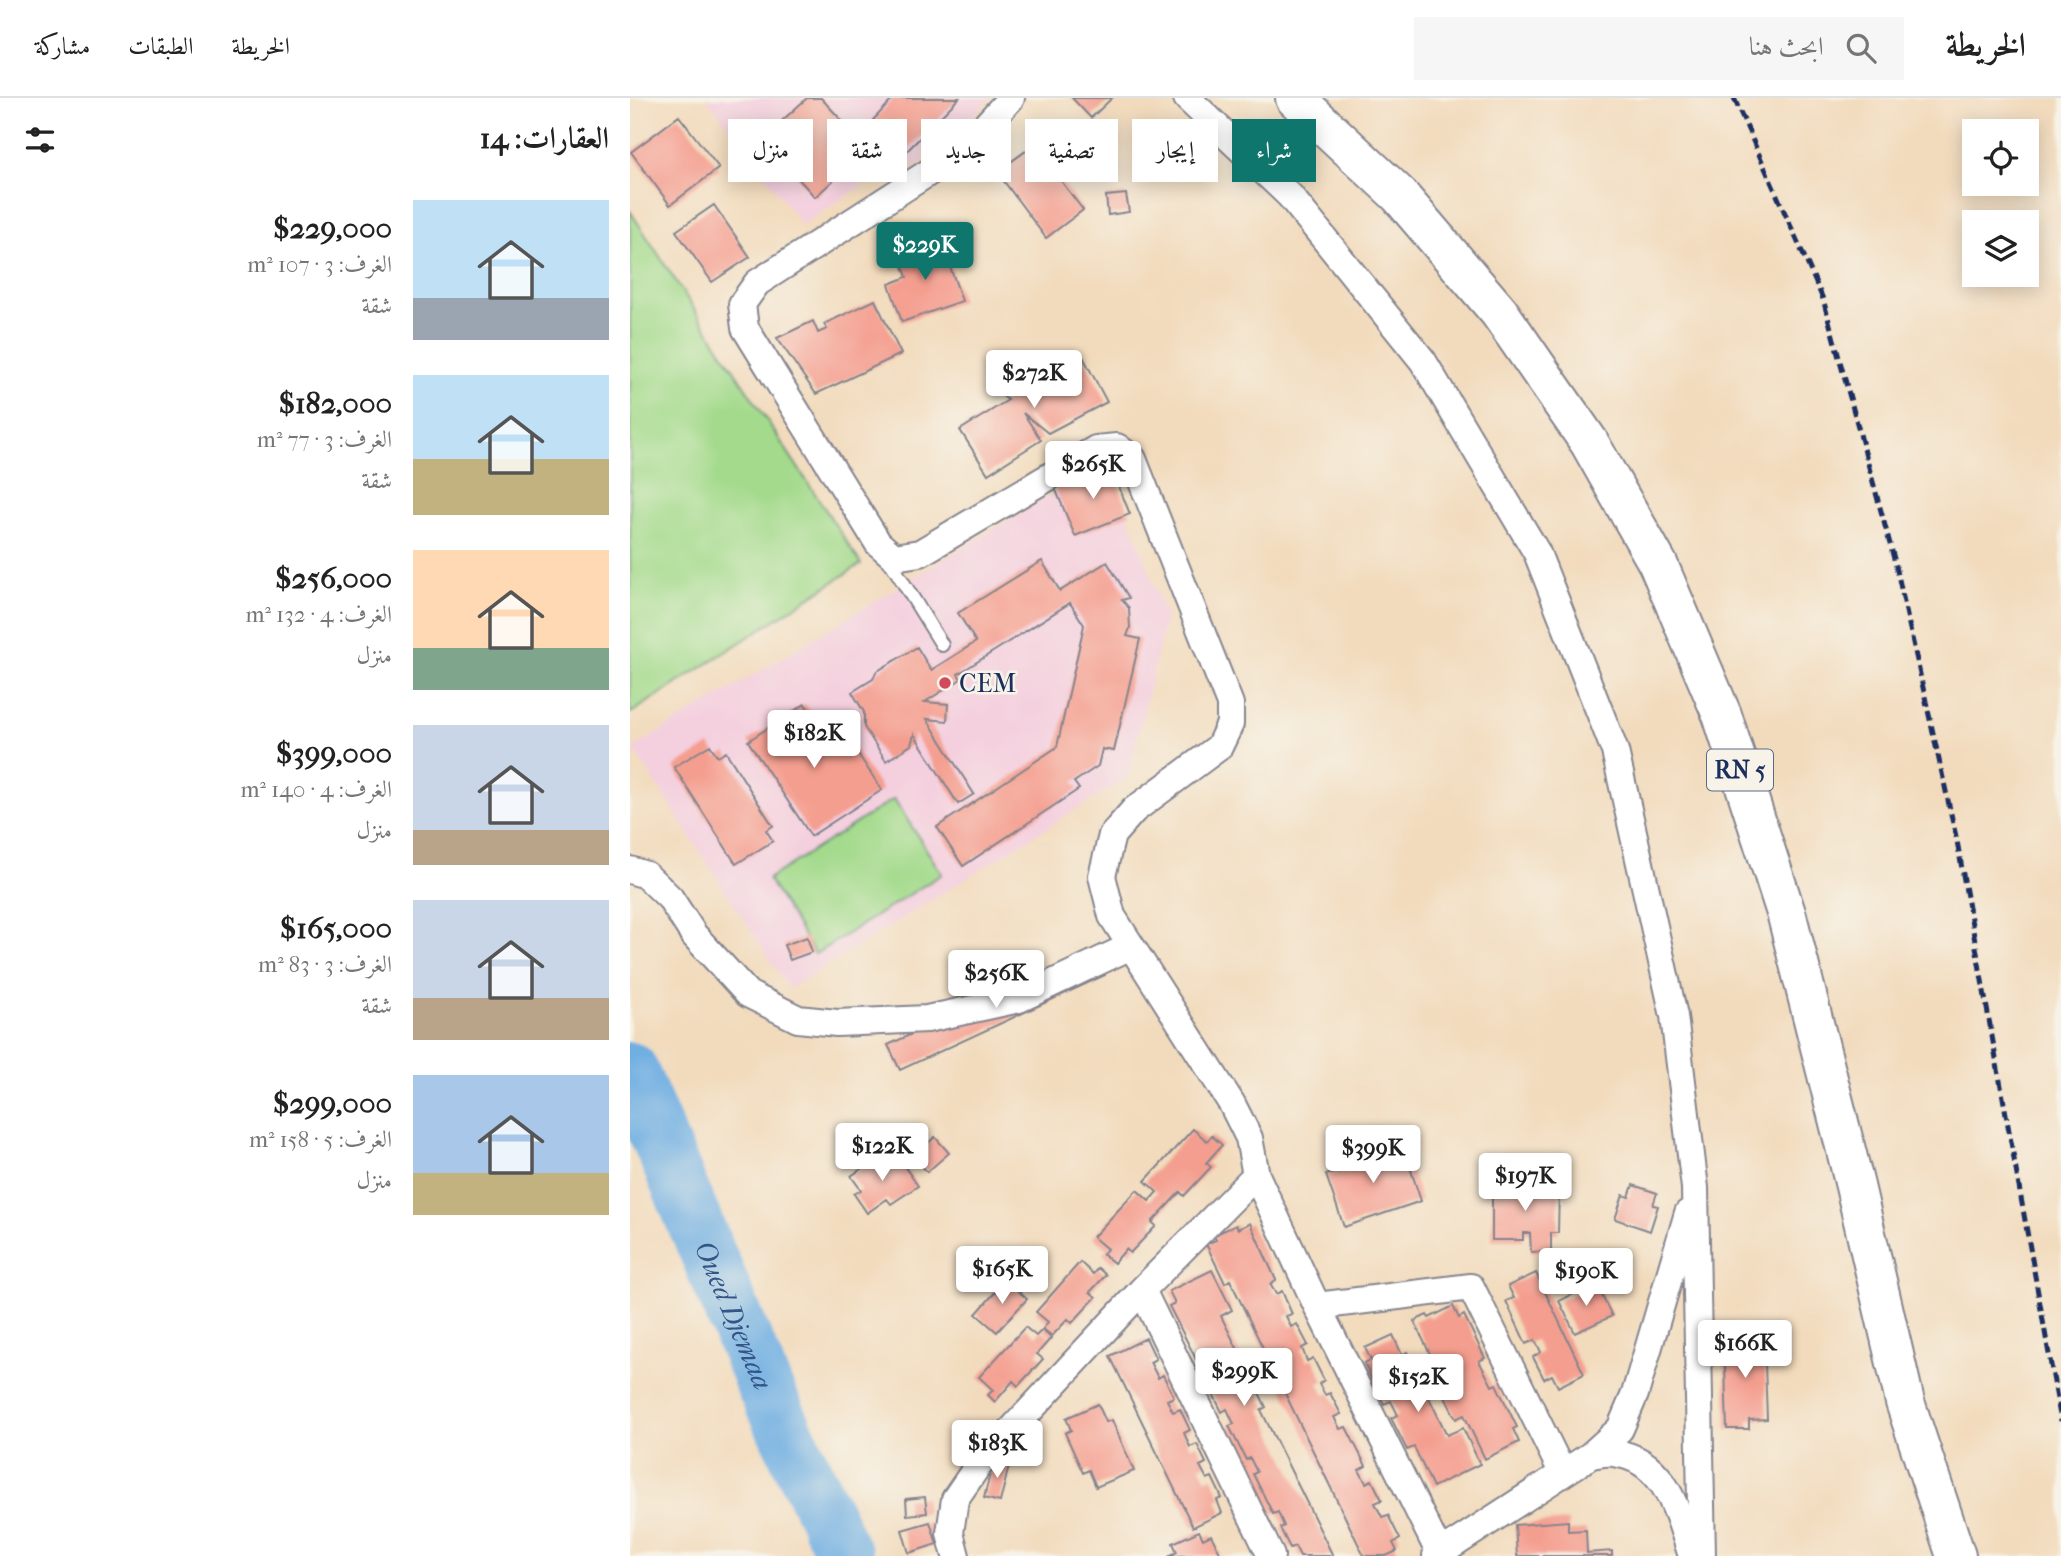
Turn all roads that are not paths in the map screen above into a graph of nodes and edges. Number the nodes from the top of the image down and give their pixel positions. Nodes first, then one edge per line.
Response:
1 (1011, 98) edge
2 (1187, 98) edge
3 (1295, 98) edge
4 (878, 542) junction
5 (942, 645) dead end
6 (630, 870) edge
7 (1131, 946) junction
8 (1256, 1175) junction
9 (1695, 1188) junction
10 (1142, 1290) junction
11 (1318, 1306) junction
12 (1591, 1455) junction
13 (1562, 1472) junction
14 (1439, 1555) edge
15 (956, 1556) edge
16 (1271, 1556) edge
17 (1692, 1556) edge
18 (1702, 1556) edge
19 (1956, 1556) edge

1 - 4 street
2 - 9 street
3 - 19 main road, RN 5
4 - 5 lane
4 - 7 street
6 - 7 street
7 - 8 street
8 - 10 street
8 - 11 street
9 - 12 street
9 - 18 street
10 - 15 street
10 - 16 street
11 - 13 street
11 - 14 street
12 - 13 street
12 - 17 street
13 - 14 street

